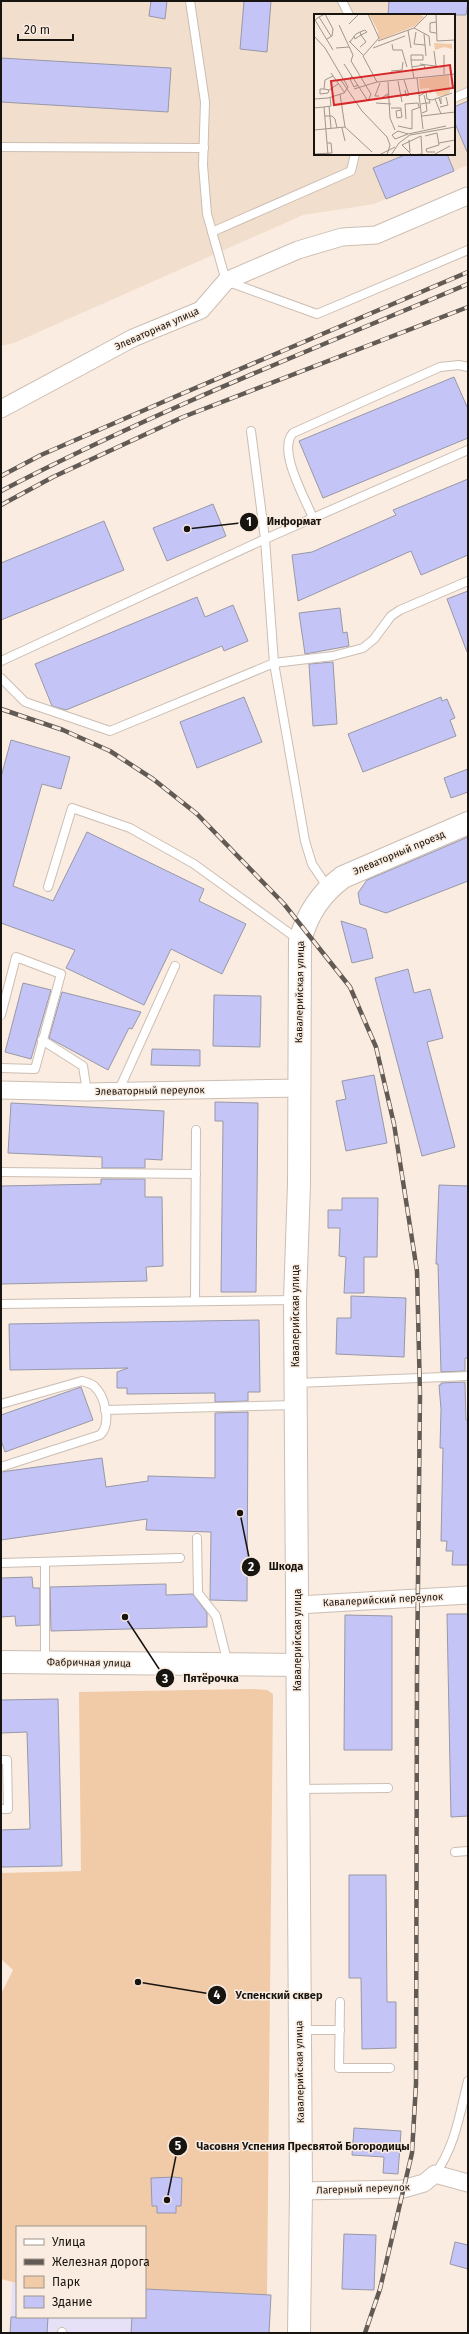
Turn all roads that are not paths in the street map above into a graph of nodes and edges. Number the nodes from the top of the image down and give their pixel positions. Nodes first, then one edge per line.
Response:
1 (190, 1) edge
2 (342, 1) edge
3 (348, 14) edge
4 (468, 92) edge
5 (455, 98) edge
6 (1, 147) edge
7 (204, 148) junction
8 (355, 155) edge
9 (467, 196) edge
10 (212, 232) junction
11 (468, 250) edge
12 (226, 281) junction
13 (468, 368) edge
14 (1, 409) edge
15 (251, 431) dead end
16 (468, 450) edge
17 (313, 518) junction
18 (265, 539) junction
19 (468, 581) edge
20 (1, 661) edge
21 (274, 662) junction
22 (1, 678) edge
23 (468, 823) edge
24 (48, 886) dead end
25 (322, 895) junction
26 (300, 941) junction
27 (175, 966) dead end
28 (1, 1016) edge
29 (42, 1040) junction
30 (1, 1068) edge
31 (300, 1088) junction
32 (1, 1090) edge
33 (87, 1092) junction
34 (118, 1092) junction
35 (196, 1130) dead end
36 (1, 1172) edge
37 (196, 1174) junction
38 (295, 1300) junction
39 (195, 1301) junction
40 (1, 1304) edge
41 (468, 1376) edge
42 (296, 1383) junction
43 (1, 1404) edge
44 (297, 1405) junction
45 (105, 1410) junction
46 (1, 1467) edge
47 (197, 1538) dead end
48 (180, 1558) dead end
49 (1, 1563) edge
50 (45, 1563) junction
51 (468, 1595) edge
52 (298, 1605) junction
53 (1, 1662) edge
54 (45, 1662) junction
55 (228, 1664) junction
56 (298, 1665) junction
57 (1, 1760) edge
58 (388, 1788) dead end
59 (298, 1789) junction
60 (1, 1809) edge
61 (468, 1851) edge
62 (455, 1852) dead end
63 (340, 2002) dead end
64 (300, 2030) junction
65 (340, 2030) junction
66 (390, 2068) dead end
67 (468, 2082) edge
68 (435, 2174) junction
69 (468, 2183) edge
70 (301, 2191) junction
71 (299, 2333) edge

1 - 7 lane
2 - 3 lane
4 - 5 lane
6 - 7 lane
7 - 10 lane
8 - 10 lane
9 - 12 street, Элеваторная улица
10 - 12 lane
11 - 12 lane
12 - 14 street, Элеваторная улица
13 - 17 lane
15 - 18 lane
16 - 17 lane
17 - 18 lane
18 - 20 lane
18 - 21 lane
19 - 21 lane
21 - 22 lane
21 - 25 lane
23 - 25 street, Элеваторный проезд
24 - 26 lane
25 - 26 street, Кавалерийская улица
26 - 31 street, Кавалерийская улица
27 - 34 lane
28 - 29 lane
29 - 30 lane
29 - 33 lane
31 - 34 street, Элеваторный переулок
31 - 38 street, Кавалерийская улица
32 - 33 street, Элеваторный переулок
33 - 34 street, Элеваторный переулок
35 - 37 lane
36 - 37 lane
37 - 39 lane
38 - 39 lane
38 - 42 street, Кавалерийская улица
39 - 40 lane
41 - 42 lane
42 - 44 street, Кавалерийская улица
43 - 45 lane
44 - 45 lane
44 - 52 street, Кавалерийская улица
45 - 46 lane
47 - 55 lane
48 - 50 lane
49 - 50 lane
50 - 54 lane
51 - 52 street, Кавалерийский переулок
52 - 56 street, Кавалерийская улица
53 - 54 street, Фабричная улица
54 - 55 street, Фабричная улица
55 - 56 street, Фабричная улица
56 - 59 street, Кавалерийская улица
57 - 60 lane
58 - 59 lane
59 - 64 street, Кавалерийская улица
61 - 62 lane
63 - 65 lane
64 - 65 lane
64 - 70 street, Кавалерийская улица
65 - 66 lane
67 - 68 lane
68 - 69 street
68 - 70 street, Лагерный переулок
70 - 71 street, Кавалерийская улица

